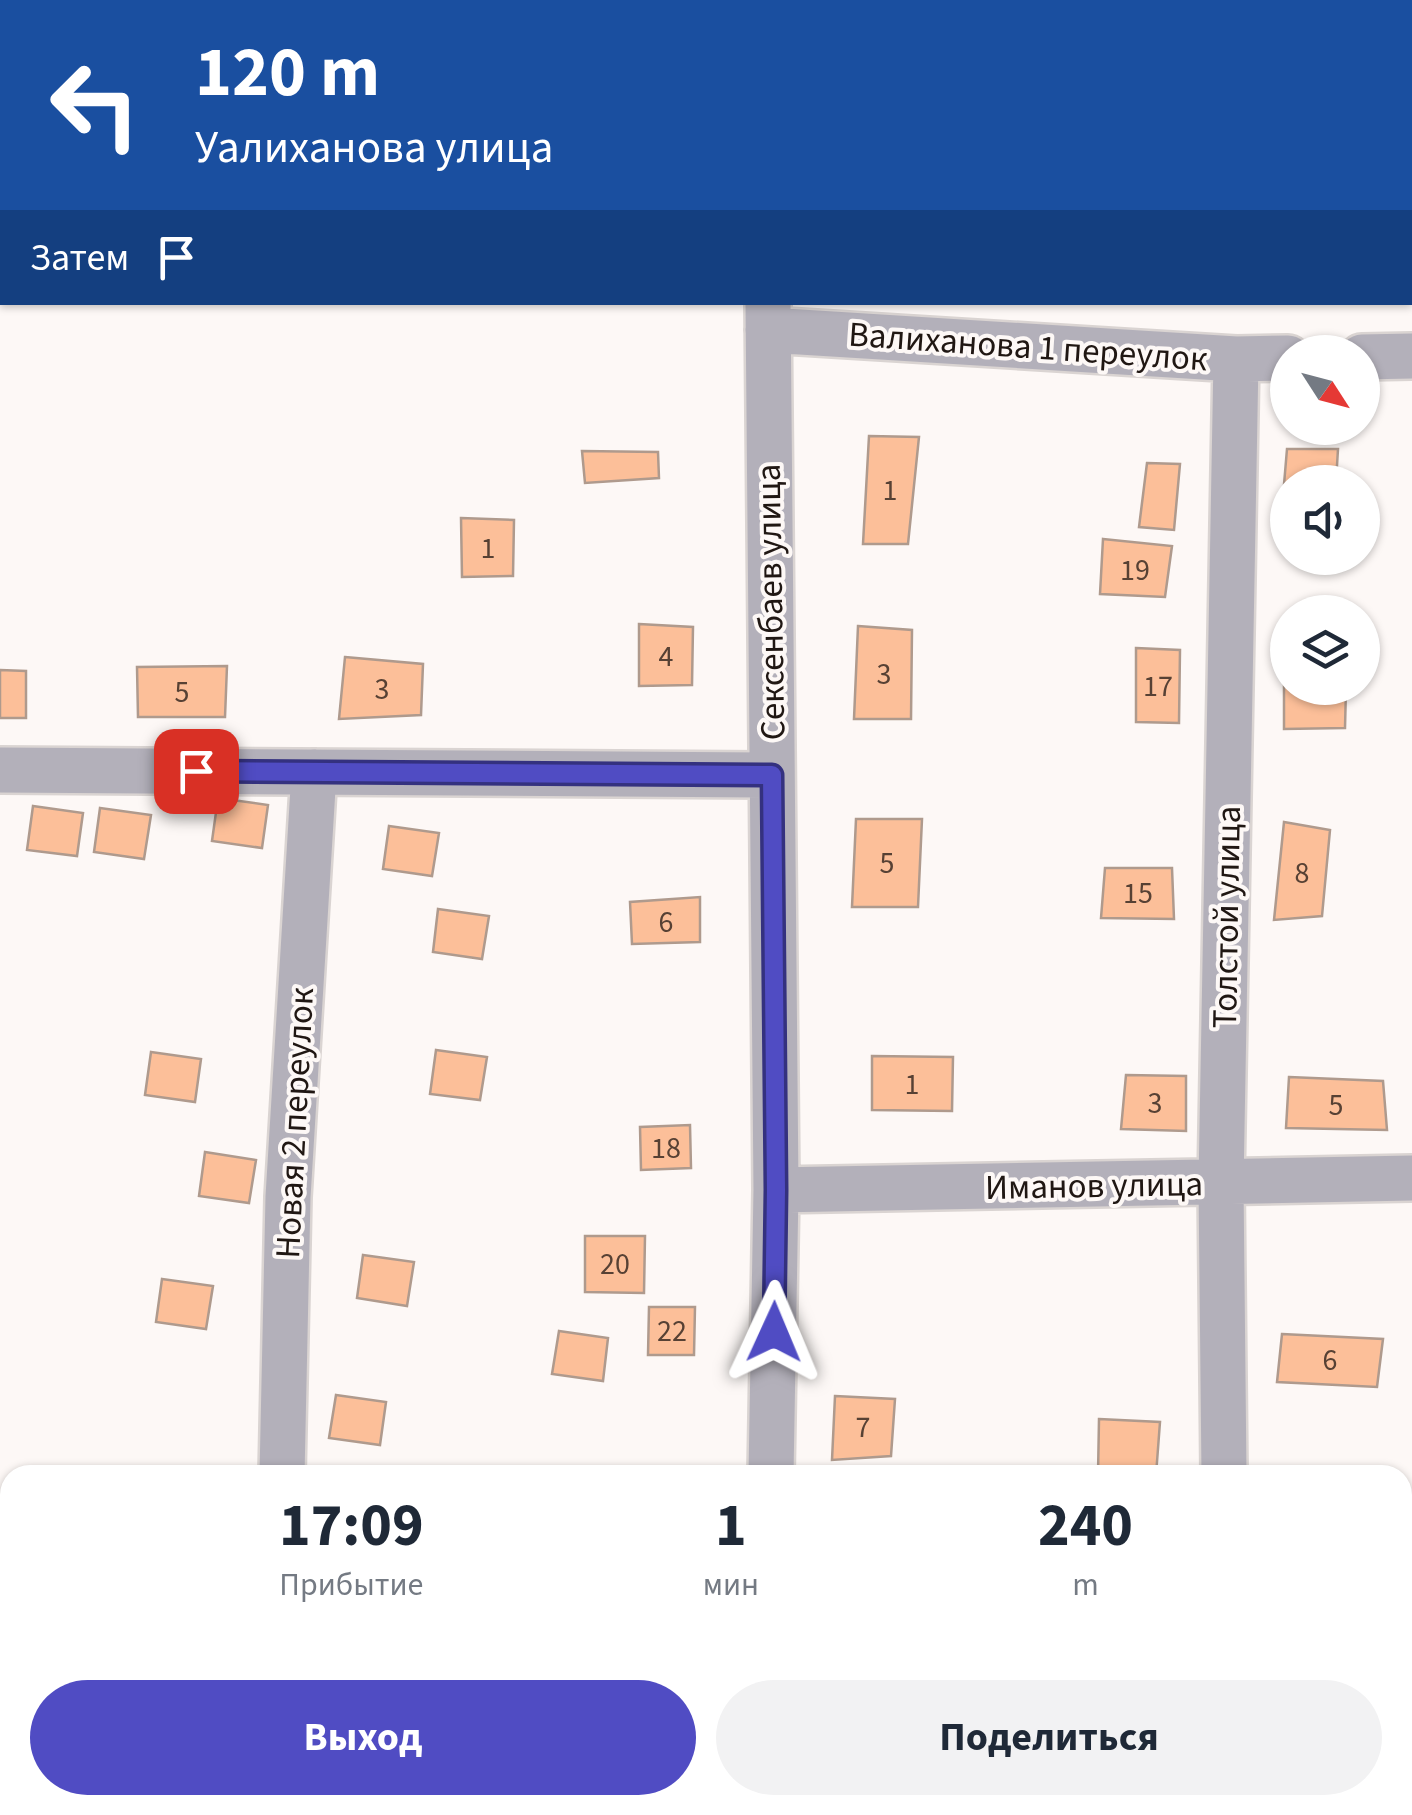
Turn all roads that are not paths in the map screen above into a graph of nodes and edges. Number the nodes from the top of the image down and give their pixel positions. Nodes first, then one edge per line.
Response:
1 (768, 316) edge
2 (1412, 356) edge
3 (1380, 357) edge
4 (1270, 358) edge
5 (1236, 359) junction
6 (0, 770) edge
7 (314, 772) junction
8 (772, 775) junction
9 (1412, 1178) edge
10 (1222, 1183) junction
11 (776, 1190) junction
12 (282, 1465) edge
13 (771, 1465) edge
14 (1224, 1465) edge

1 - 5 street, Валиханова 1 переулок
1 - 8 street, Сексенбаев улица
2 - 3 street
4 - 5 street, Валиханова 1 переулок
5 - 10 street, Толстой улица
6 - 7 street
7 - 8 street
7 - 12 street, Новая 2 переулок
8 - 11 street, Сексенбаев улица
9 - 10 street, Иманов улица
10 - 11 street, Иманов улица
10 - 14 street, Толстой улица
11 - 13 street, Сексенбаев улица

